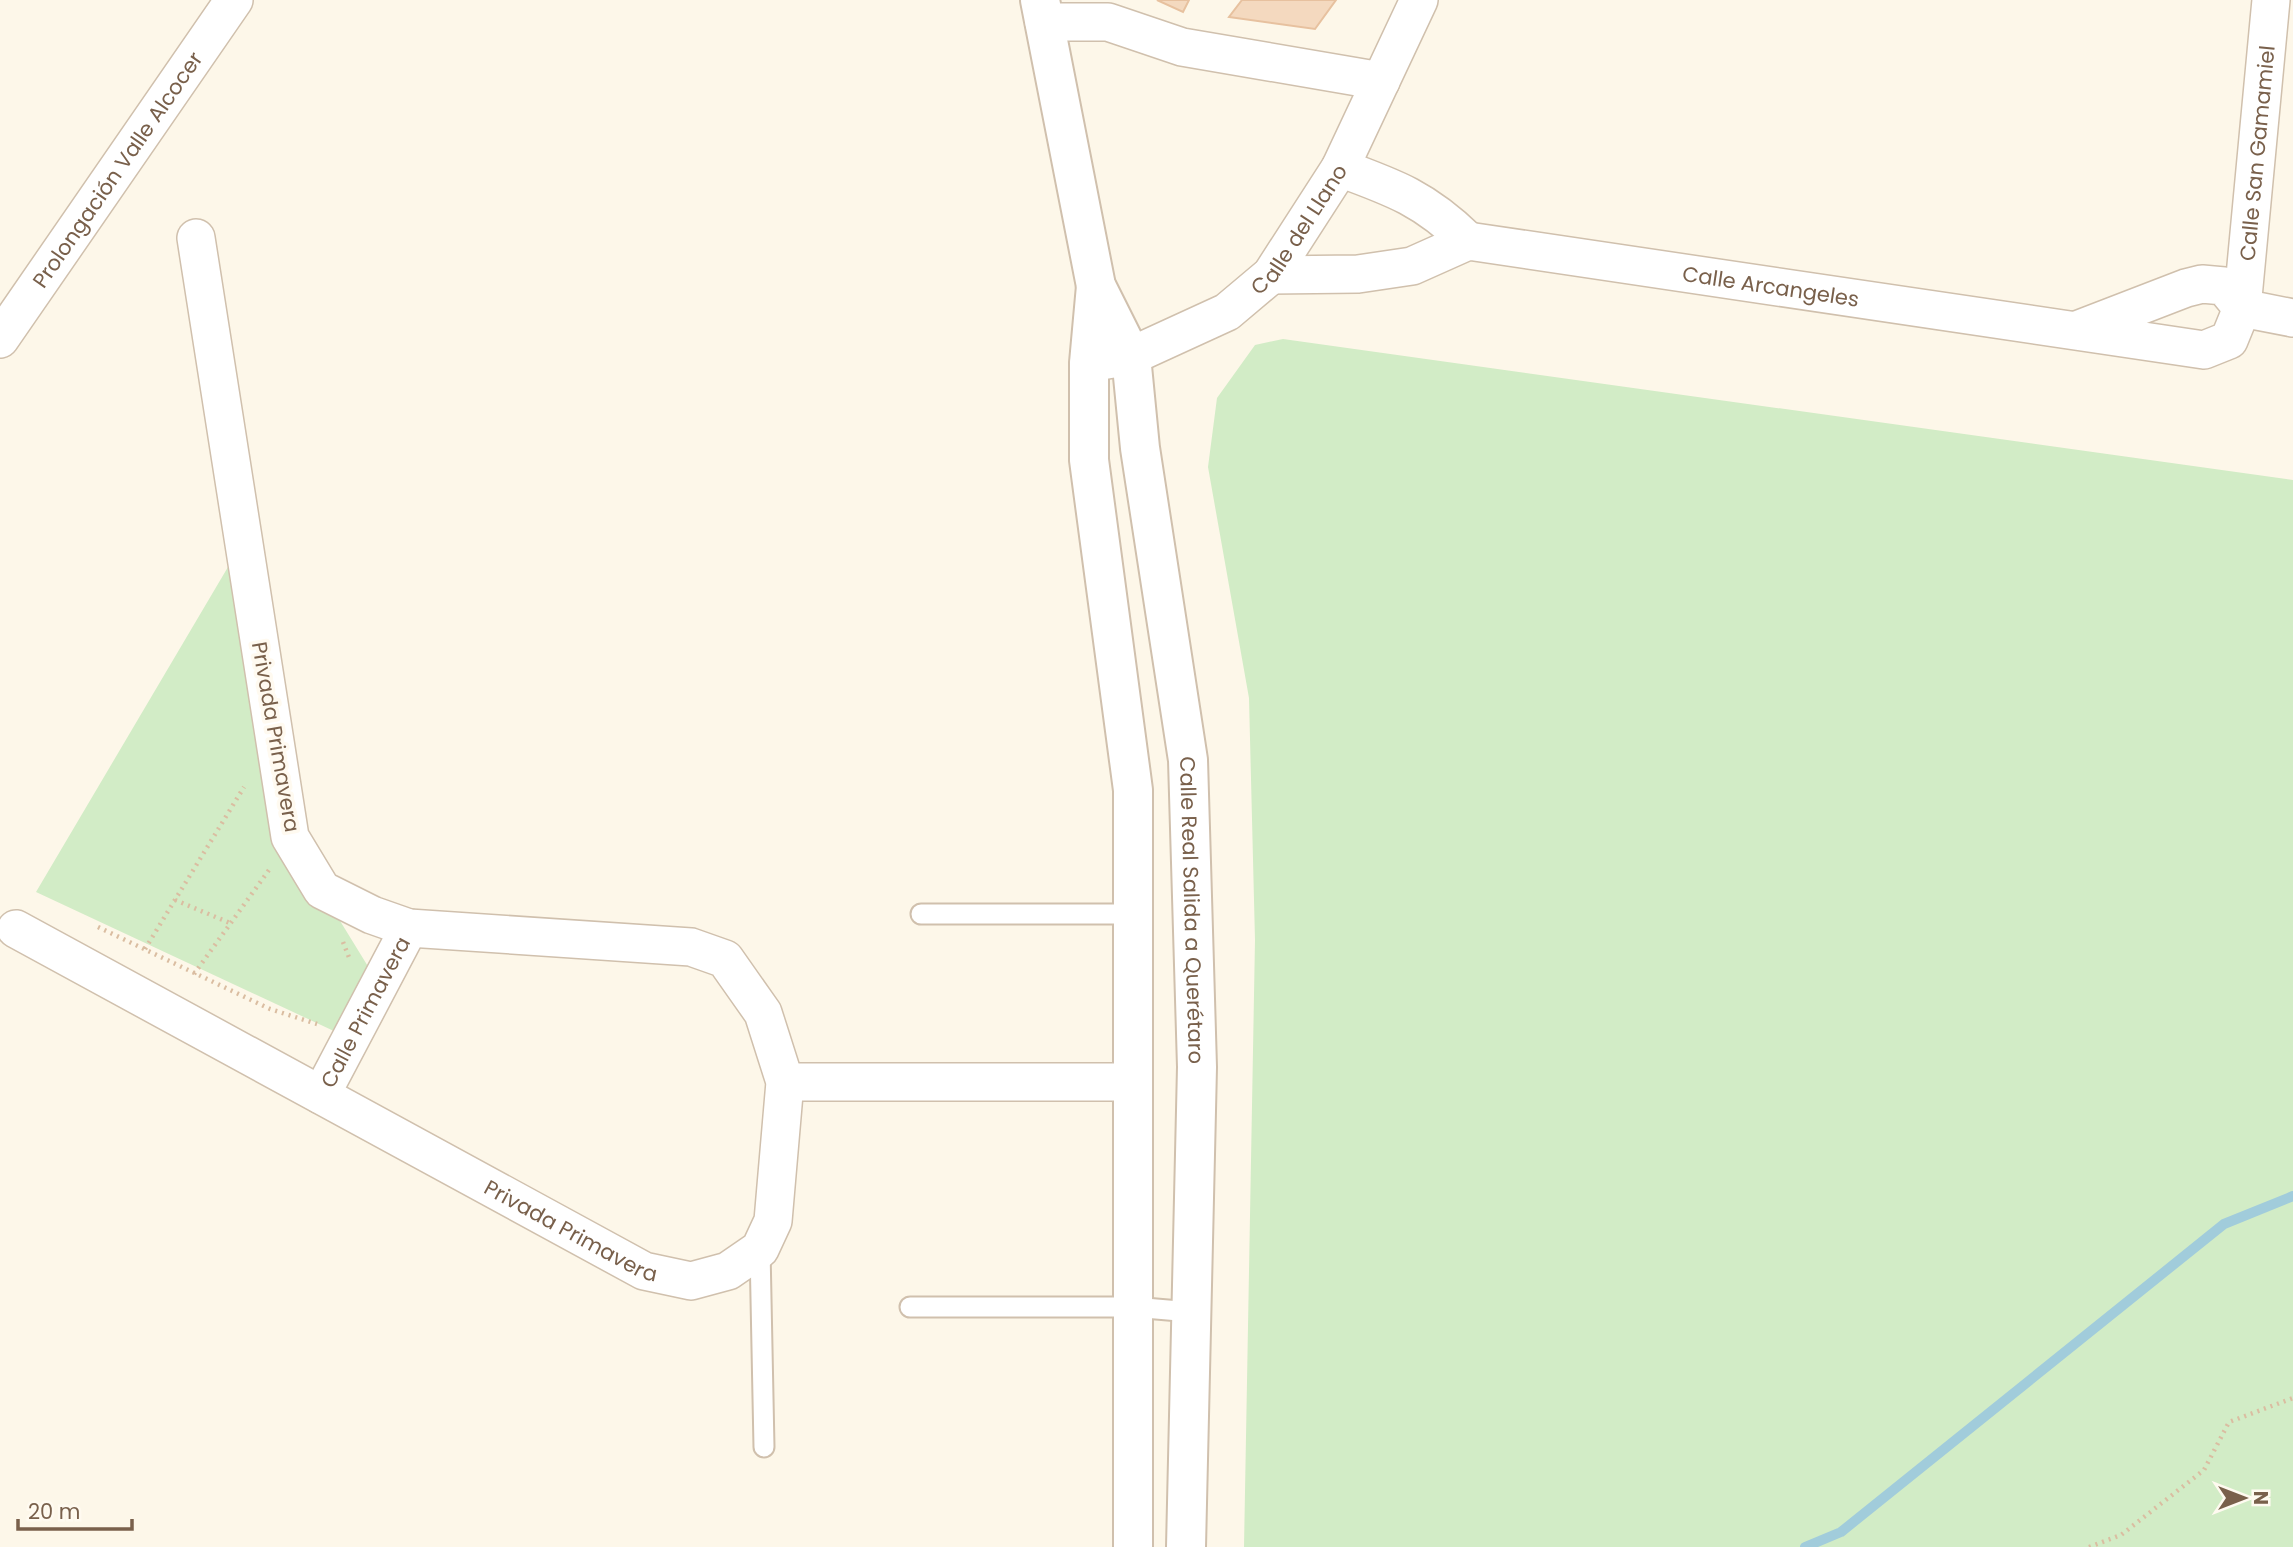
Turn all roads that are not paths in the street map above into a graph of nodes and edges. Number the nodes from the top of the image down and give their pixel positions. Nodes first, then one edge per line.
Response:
1 (234, 0) edge
2 (1419, 0) edge
3 (2271, 0) edge
4 (1042, 11) edge
5 (1381, 81) junction
6 (1340, 168) junction
7 (196, 238) dead end
8 (1468, 241) junction
9 (1271, 275) junction
10 (1096, 286) junction
11 (2242, 307) junction
12 (2293, 318) edge
13 (2073, 332) junction
14 (0, 339) edge
15 (1131, 356) junction
16 (1089, 363) junction
17 (921, 914) dead end
18 (1133, 914) junction
19 (409, 928) junction
20 (16, 929) dead end
21 (785, 1082) junction
22 (1133, 1082) junction
23 (321, 1095) junction
24 (760, 1249) junction
25 (910, 1307) dead end
26 (1133, 1307) junction
27 (1191, 1312) junction
28 (764, 1447) dead end
29 (1133, 1547) edge
30 (1186, 1547) edge

1 - 14 street, Prolongación Valle Alcocer
2 - 5 street, Calle del Llano
3 - 11 street, Calle San Gamamiel
4 - 5 street
4 - 10 street, Calle Real Salida a Querétaro
5 - 6 street, Calle del Llano
6 - 8 street
6 - 9 street, Calle del Llano
7 - 19 street, Privada Primavera
8 - 9 street
8 - 13 street, Calle Arcangeles
9 - 15 street, Calle del Llano
10 - 15 street, Calle Real Salida a Querétaro
10 - 16 street, Calle Real Salida a Querétaro
11 - 12 street, Calle Arcangeles
11 - 13 street, Calle Arcangeles
11 - 13 street, Calle Arcangeles
15 - 16 street, Calle del Llano
15 - 27 street, Calle Real Salida a Querétaro
16 - 18 street, Calle Real Salida a Querétaro
17 - 18 lane
18 - 22 street, Calle Real Salida a Querétaro
19 - 21 street, Privada Primavera
19 - 23 street, Calle Primavera
20 - 23 street, Privada Primavera
21 - 22 street
21 - 24 street, Privada Primavera
22 - 26 street, Calle Real Salida a Querétaro
23 - 24 street, Privada Primavera
24 - 28 lane
25 - 26 lane
26 - 27 lane
26 - 29 street, Calle Real Salida a Querétaro
27 - 30 street, Calle Real Salida a Querétaro

